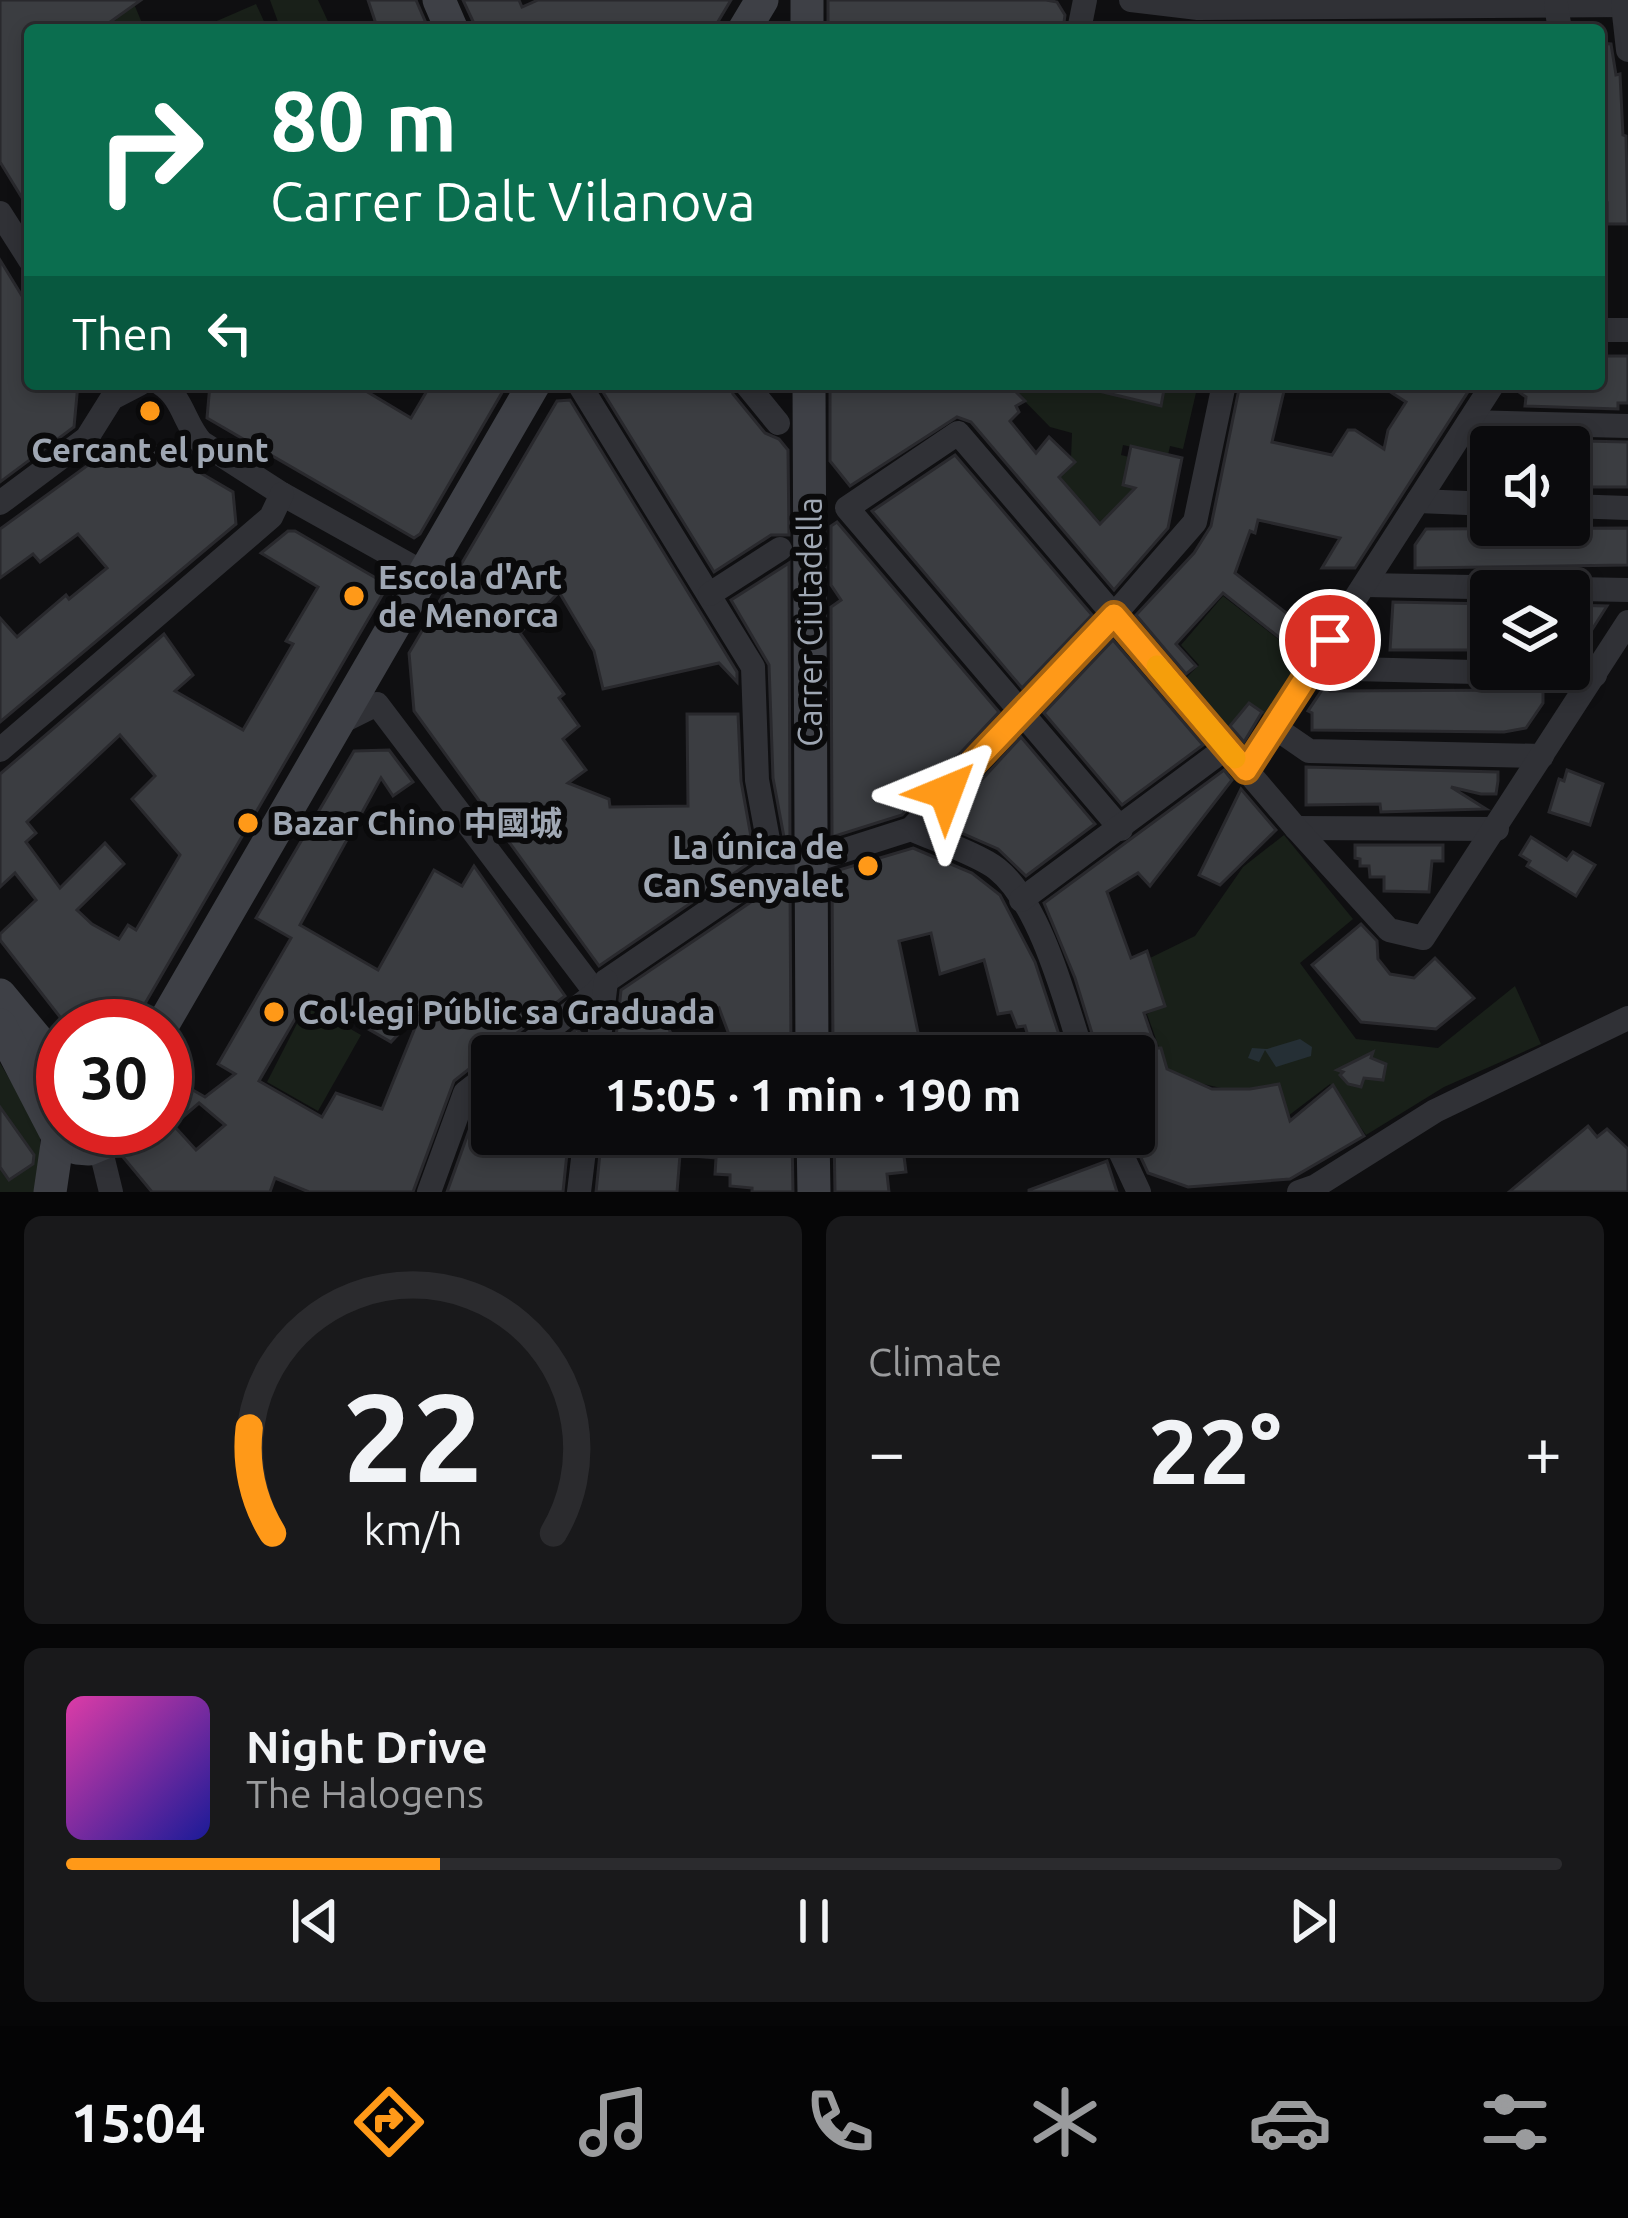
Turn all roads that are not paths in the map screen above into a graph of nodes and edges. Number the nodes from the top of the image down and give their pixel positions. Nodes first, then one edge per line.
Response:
1 (1131, 0) edge
2 (1626, 5) edge
3 (1482, 10) edge
4 (1278, 13) edge
5 (1558, 17) edge
6 (1365, 18) edge
7 (1434, 18) edge
8 (1628, 50) edge
9 (0, 213) edge
10 (24, 251) edge
11 (121, 390) edge
12 (168, 390) edge
13 (530, 390) edge
14 (583, 390) edge
15 (751, 390) edge
16 (809, 390) edge
17 (1222, 390) edge
18 (1489, 390) edge
19 (1469, 422) junction
20 (778, 423) dead end
21 (1628, 426) edge
22 (282, 494) junction
23 (1418, 501) junction
24 (0, 503) edge
25 (1470, 503) edge
26 (1590, 507) edge
27 (1628, 508) edge
28 (780, 549) dead end
29 (422, 572) junction
30 (1365, 585) junction
31 (1628, 590) edge
32 (710, 594) junction
33 (1114, 615) junction
34 (1628, 622) edge
35 (1312, 668) junction
36 (1594, 675) junction
37 (1022, 712) junction
38 (333, 725) junction
39 (1274, 727) junction
40 (1226, 748) junction
41 (0, 750) edge
42 (1543, 756) junction
43 (1246, 770) junction
44 (1296, 828) junction
45 (911, 829) junction
46 (1121, 829) junction
47 (1497, 829) junction
48 (811, 861) junction
49 (773, 867) junction
50 (1022, 900) junction
51 (601, 987) junction
52 (0, 994) edge
53 (177, 999) edge
54 (1628, 1018) edge
55 (0, 1025) edge
56 (540, 1035) edge
57 (598, 1035) edge
58 (812, 1035) edge
59 (1076, 1035) edge
60 (36, 1038) edge
61 (471, 1089) edge
62 (36, 1095) edge
63 (51, 1155) edge
64 (111, 1155) edge
65 (583, 1155) edge
66 (813, 1155) edge
67 (1122, 1155) edge
68 (50, 1192) edge
69 (111, 1192) edge
70 (429, 1192) edge
71 (579, 1192) edge
72 (814, 1192) edge
73 (1139, 1192) edge
74 (1299, 1192) edge

1 - 4 street
2 - 5 street
2 - 8 street
3 - 5 street
3 - 7 street
4 - 6 street
6 - 7 street
9 - 10 street
11 - 24 street
12 - 22 street
13 - 29 street
14 - 32 street
15 - 20 street
16 - 48 street, Carrer Ciutadella
17 - 33 street
18 - 19 street
19 - 21 street
19 - 23 street
22 - 29 street
22 - 41 street
23 - 25 street
23 - 30 street
26 - 27 street
28 - 32 street
29 - 38 street
30 - 31 street
30 - 35 street
32 - 49 street
33 - 37 street
33 - 37 street
33 - 40 street
34 - 36 street
35 - 36 street
35 - 39 street
36 - 42 street
37 - 45 street
37 - 46 street
38 - 51 street
38 - 53 street
39 - 42 street
39 - 43 street
40 - 43 street
40 - 46 street
42 - 47 street
43 - 44 street
44 - 47 street
44 - 47 street
45 - 48 street
45 - 50 street
46 - 50 street
48 - 49 street
48 - 58 street, Carrer Ciutadella
49 - 51 street
50 - 59 street
51 - 56 street
51 - 57 street
52 - 60 street
54 - 74 street
55 - 62 street
61 - 70 street
63 - 68 street
64 - 69 street
65 - 71 street
66 - 72 street
67 - 73 street

